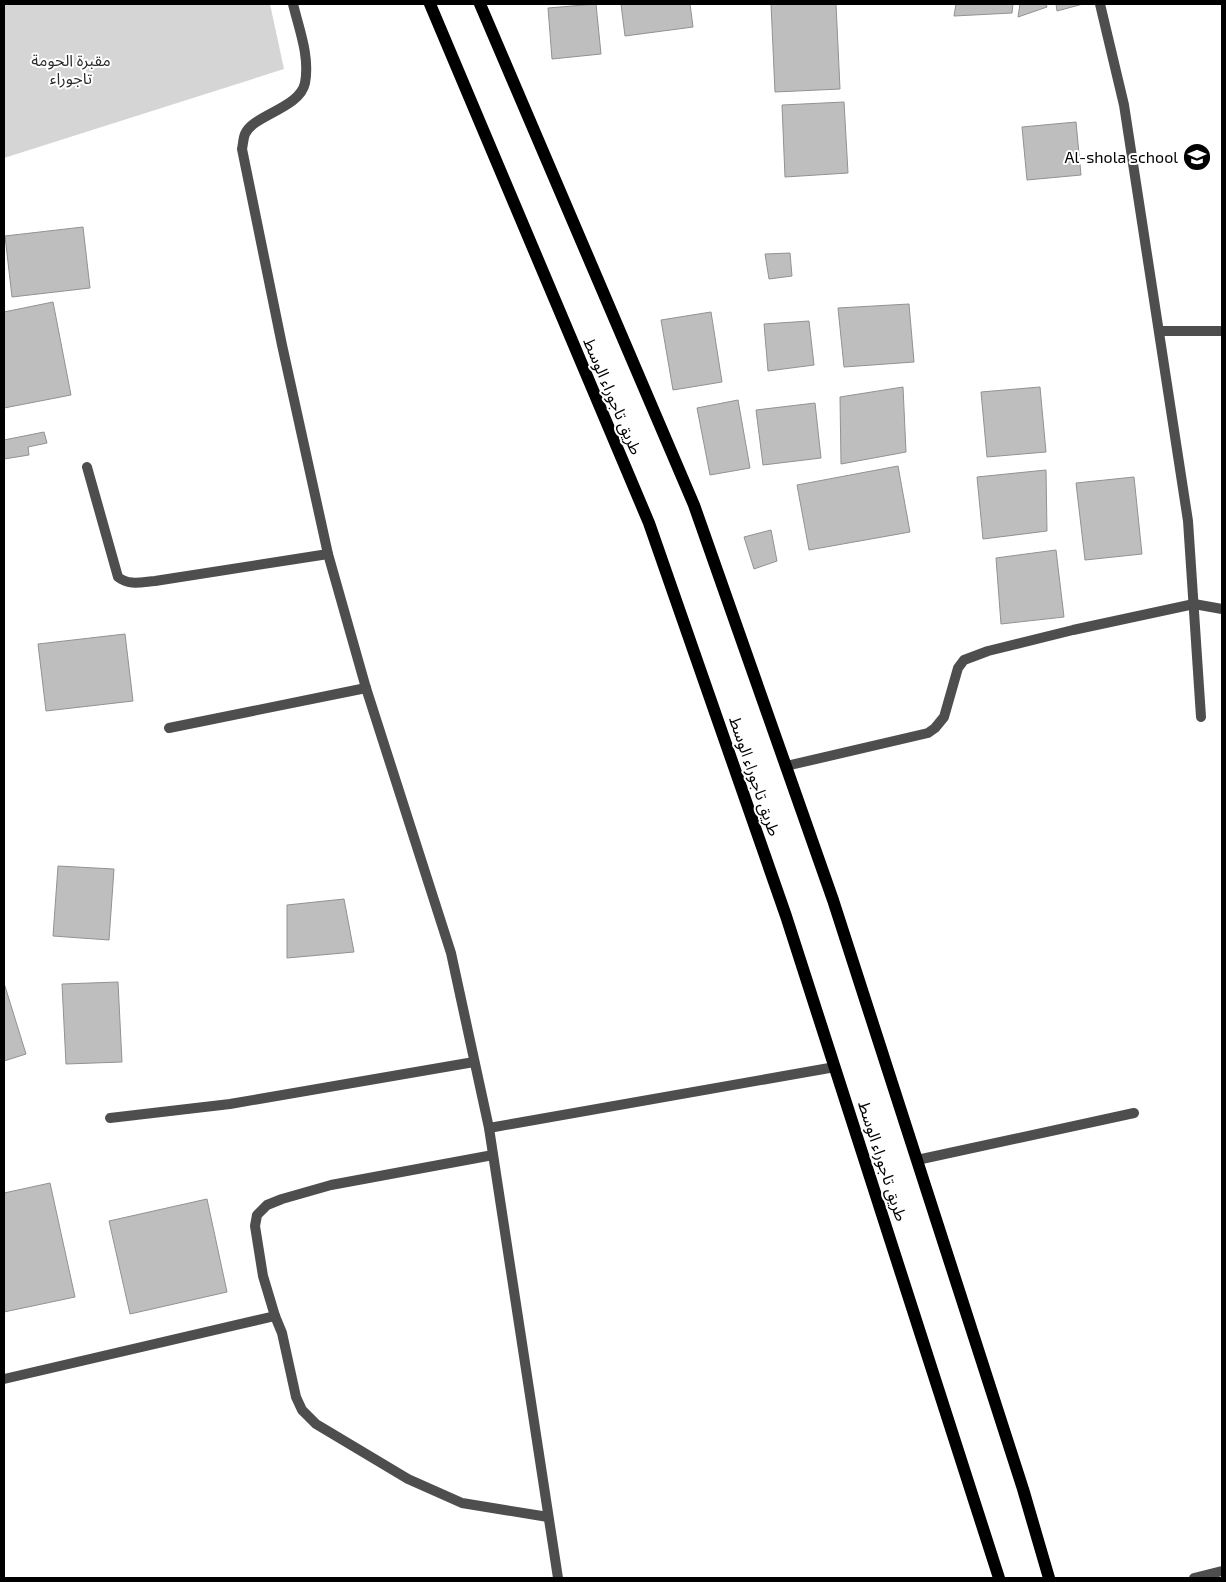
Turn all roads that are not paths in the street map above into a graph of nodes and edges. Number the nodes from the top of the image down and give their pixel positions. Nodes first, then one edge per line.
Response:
1 (292, 4) edge
2 (430, 4) edge
3 (480, 4) edge
4 (1100, 4) edge
5 (1159, 331) junction
6 (1222, 331) edge
7 (87, 466) dead end
8 (328, 554) junction
9 (1194, 604) junction
10 (1222, 609) edge
11 (366, 688) junction
12 (1201, 718) dead end
13 (169, 728) dead end
14 (786, 766) junction
15 (474, 1062) junction
16 (835, 1067) junction
17 (1134, 1113) dead end
18 (110, 1118) dead end
19 (489, 1128) junction
20 (493, 1155) junction
21 (917, 1160) junction
22 (275, 1316) junction
23 (4, 1379) edge
24 (548, 1517) junction
25 (1222, 1571) edge
26 (558, 1578) edge
27 (999, 1578) edge
28 (1049, 1578) edge
29 (1194, 1578) edge

1 - 8 street
2 - 16 main road, طريق تاجوراء الوسط
3 - 14 main road
4 - 5 street
5 - 6 street
5 - 9 street
7 - 8 street
8 - 11 street
9 - 10 street
9 - 12 street
9 - 14 street
11 - 13 street
11 - 15 street
14 - 21 main road
15 - 18 street
15 - 19 street
16 - 19 street
16 - 27 main road, طريق تاجوراء الوسط
17 - 21 street
19 - 20 street
20 - 22 street
20 - 24 street
21 - 28 main road
22 - 23 street
22 - 24 street
24 - 26 street
25 - 29 street

